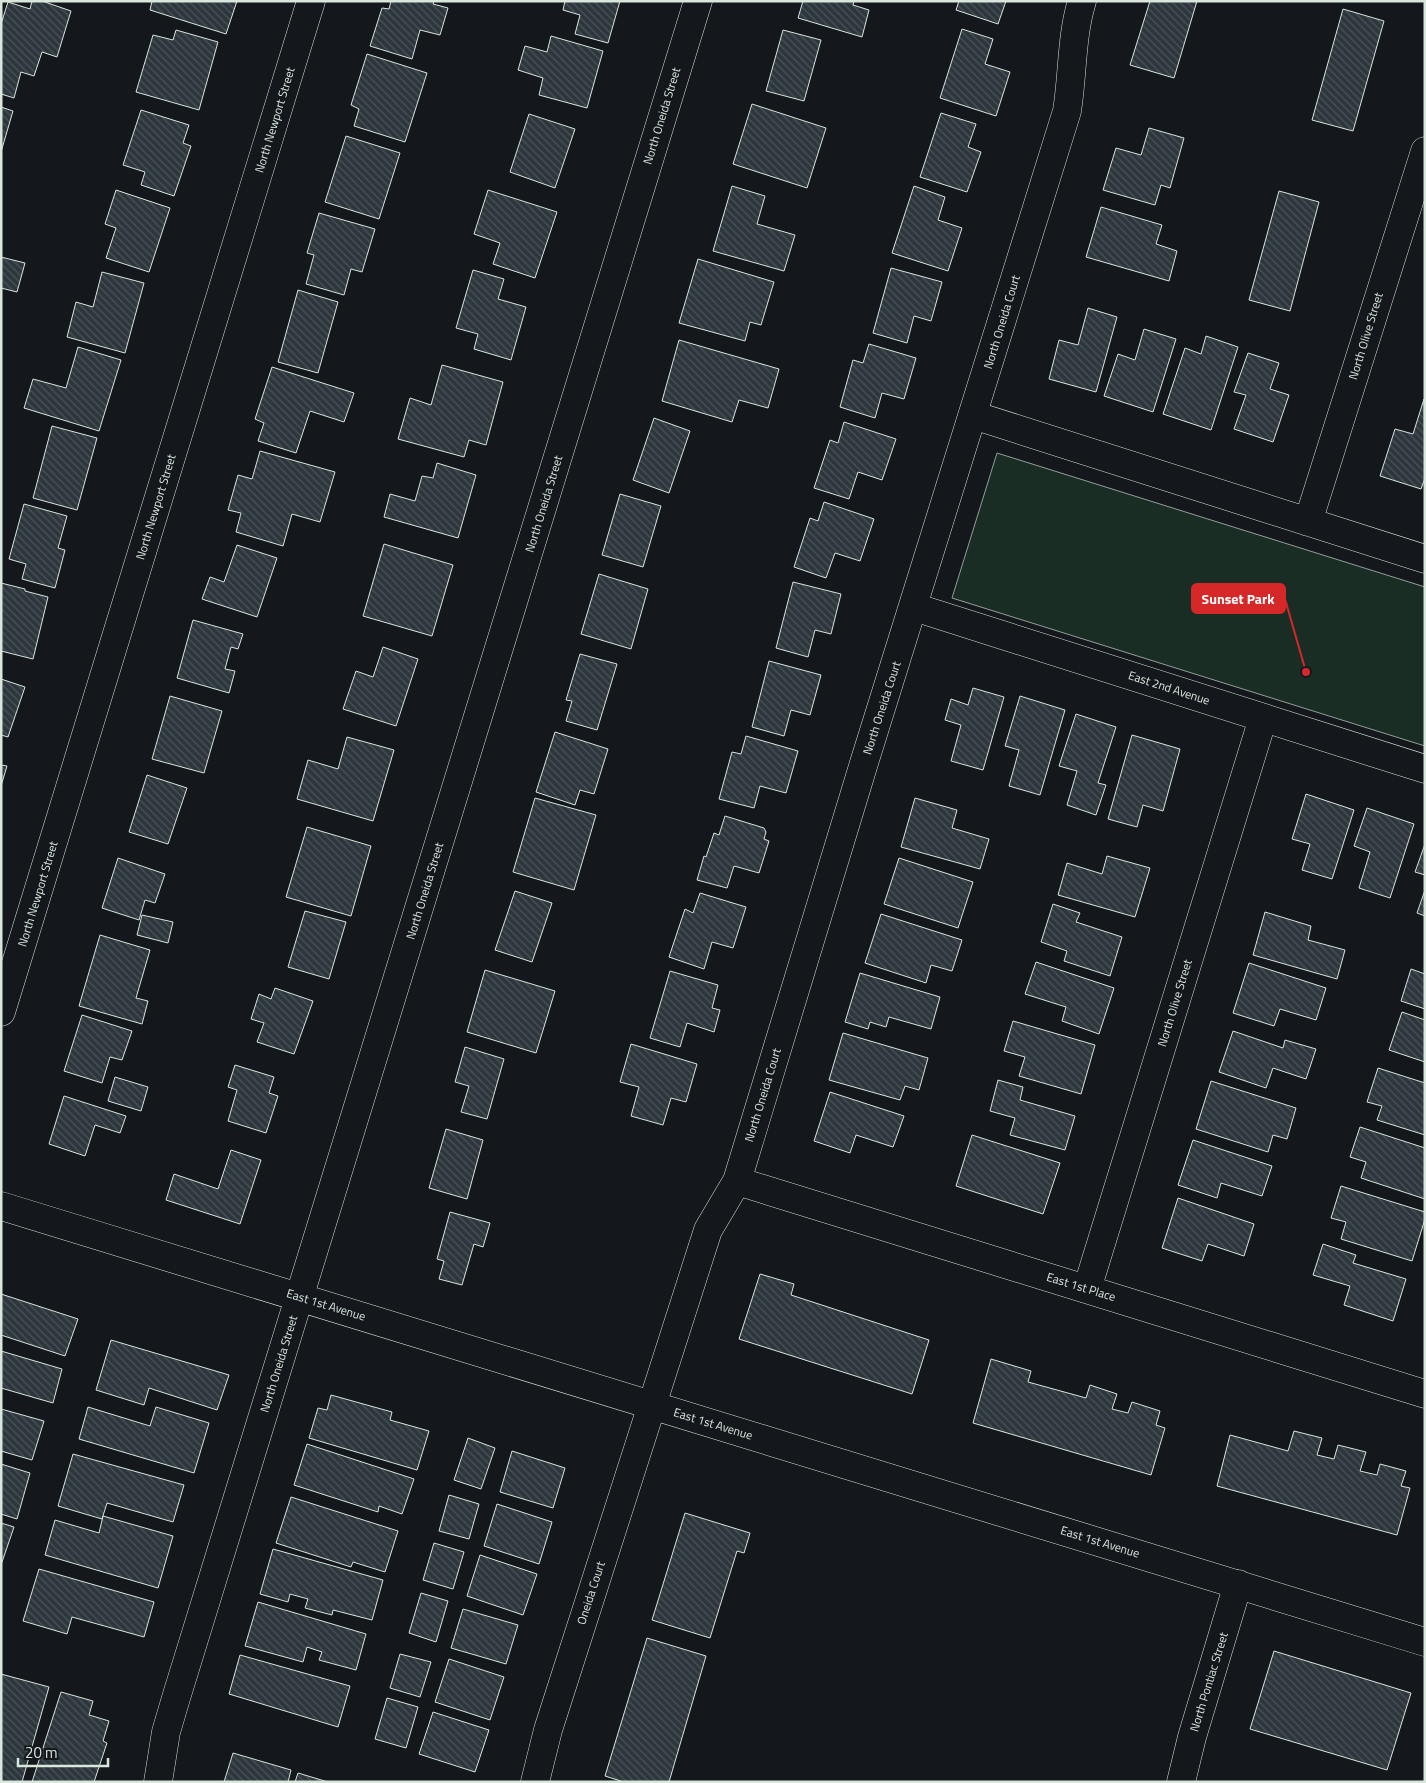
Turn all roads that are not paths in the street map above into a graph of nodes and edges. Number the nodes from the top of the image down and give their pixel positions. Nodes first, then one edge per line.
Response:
1 (311, 1) edge
2 (698, 1) edge
3 (1082, 1) edge
4 (1425, 151) edge
5 (973, 414) junction
6 (1308, 522) junction
7 (1425, 559) edge
8 (914, 607) junction
9 (1263, 718) junction
10 (1425, 769) edge
11 (1, 1012) edge
12 (737, 1181) junction
13 (1, 1206) edge
14 (1087, 1289) junction
15 (300, 1297) junction
16 (1425, 1394) edge
17 (651, 1406) junction
18 (1238, 1584) junction
19 (1425, 1642) edge
20 (158, 1782) edge
21 (535, 1782) edge
22 (1182, 1782) edge

1 - 11 street, North Newport Street
2 - 15 street, North Oneida Street
3 - 5 street, North Oneida Court
4 - 6 street, North Olive Street
5 - 6 street
5 - 8 street, North Oneida Court
6 - 7 street
8 - 9 street, East 2nd Avenue
8 - 12 street, North Oneida Court
9 - 10 street, East 2nd Avenue
9 - 14 street, North Olive Street
12 - 14 street, East 1st Place
12 - 17 street, North Oneida Court
13 - 15 street, East 1st Avenue
14 - 16 street, East 1st Place
15 - 17 street, East 1st Avenue
15 - 20 street, North Oneida Street
17 - 18 street, East 1st Avenue
17 - 21 street, Oneida Court
18 - 19 street, East 1st Avenue
18 - 22 street, North Pontiac Street

